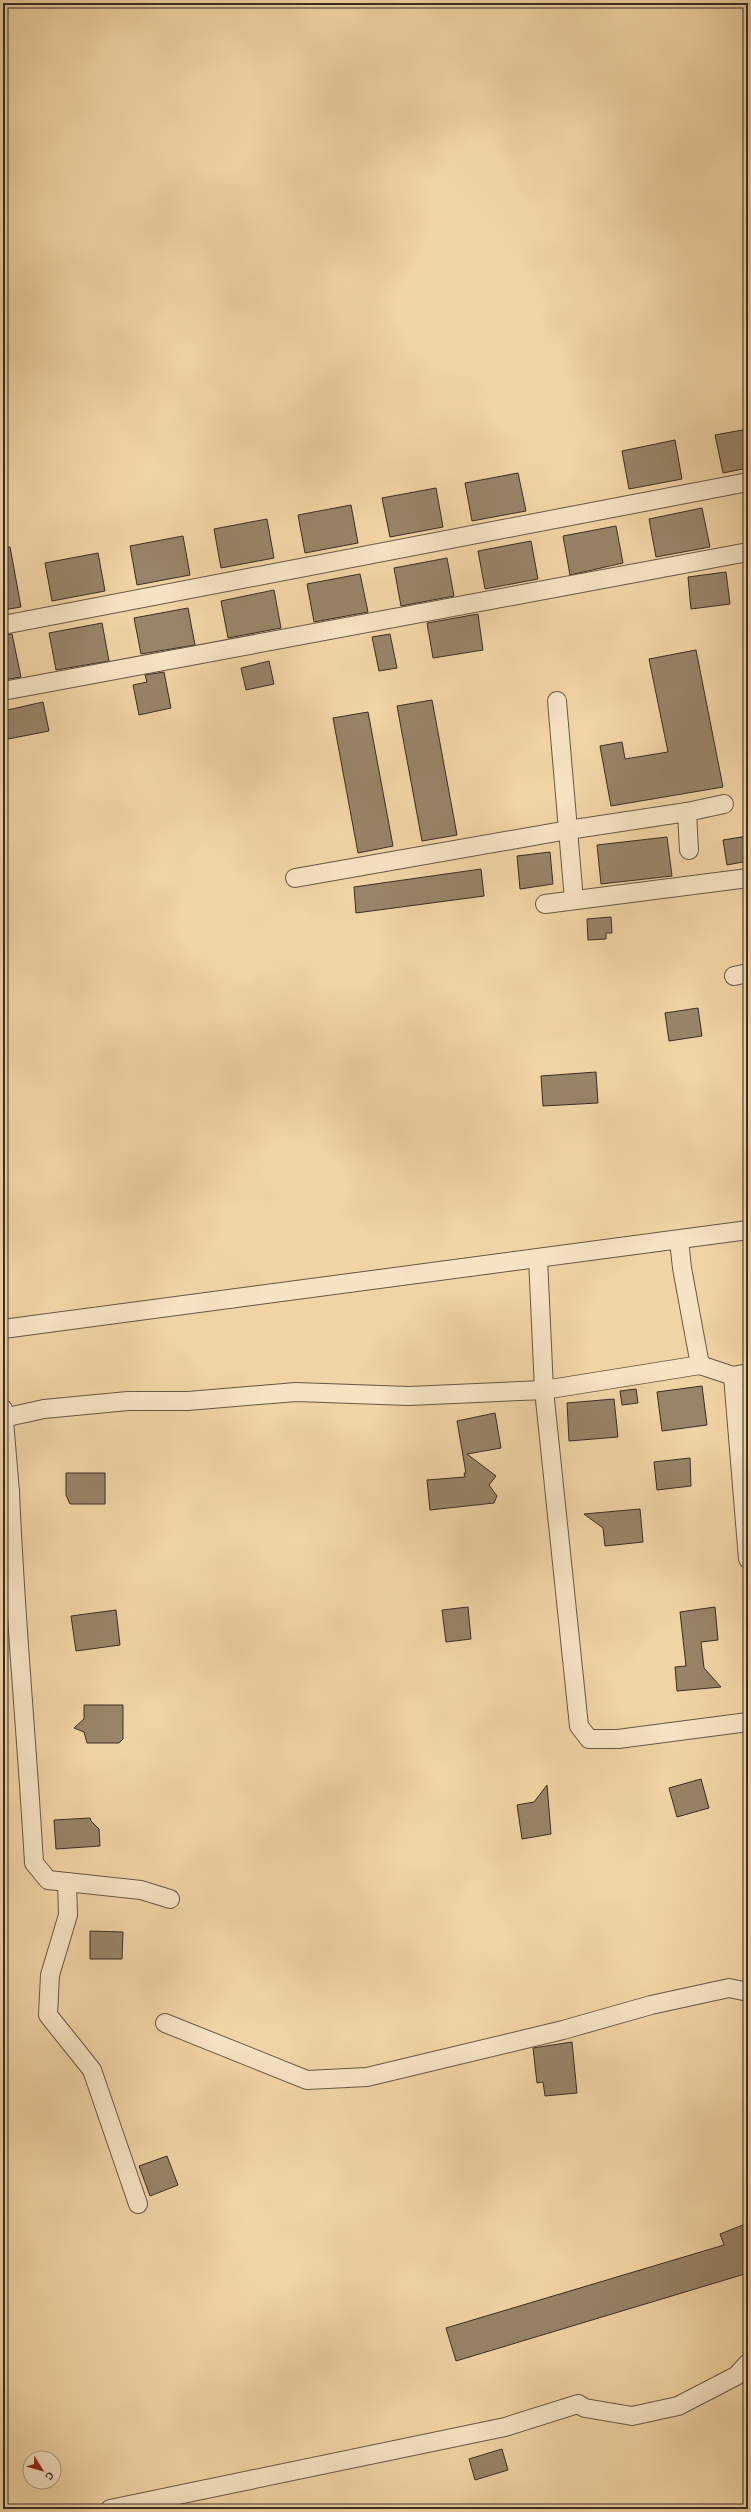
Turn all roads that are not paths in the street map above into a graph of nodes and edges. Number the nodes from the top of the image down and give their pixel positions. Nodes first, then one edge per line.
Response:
1 (748, 482) edge
2 (748, 552) edge
3 (3, 625) edge
4 (3, 691) edge
5 (557, 701) dead end
6 (724, 804) dead end
7 (687, 812) junction
8 (568, 830) junction
9 (689, 850) dead end
10 (295, 878) dead end
11 (748, 878) edge
12 (574, 900) junction
13 (545, 904) dead end
14 (748, 1230) edge
15 (679, 1240) junction
16 (538, 1258) junction
17 (3, 1328) edge
18 (700, 1365) junction
19 (740, 1374) edge
20 (544, 1390) junction
21 (3, 1415) edge
22 (7, 1491) edge
23 (748, 1560) edge
24 (748, 1722) edge
25 (67, 1882) junction
26 (170, 1899) dead end
27 (748, 1992) edge
28 (165, 2023) dead end
29 (138, 2204) dead end
30 (748, 2363) edge
31 (110, 2509) edge

1 - 3 street
2 - 4 street
5 - 8 street
6 - 7 street
7 - 8 street
7 - 9 street
8 - 10 street
8 - 12 street
11 - 12 street
12 - 13 street
14 - 15 street
15 - 16 street
15 - 18 street
16 - 17 street
16 - 20 street
18 - 19 street
18 - 20 street
19 - 23 street
20 - 21 street
20 - 24 street
21 - 22 street
22 - 25 street
25 - 26 street
25 - 29 street
27 - 28 street
30 - 31 street

